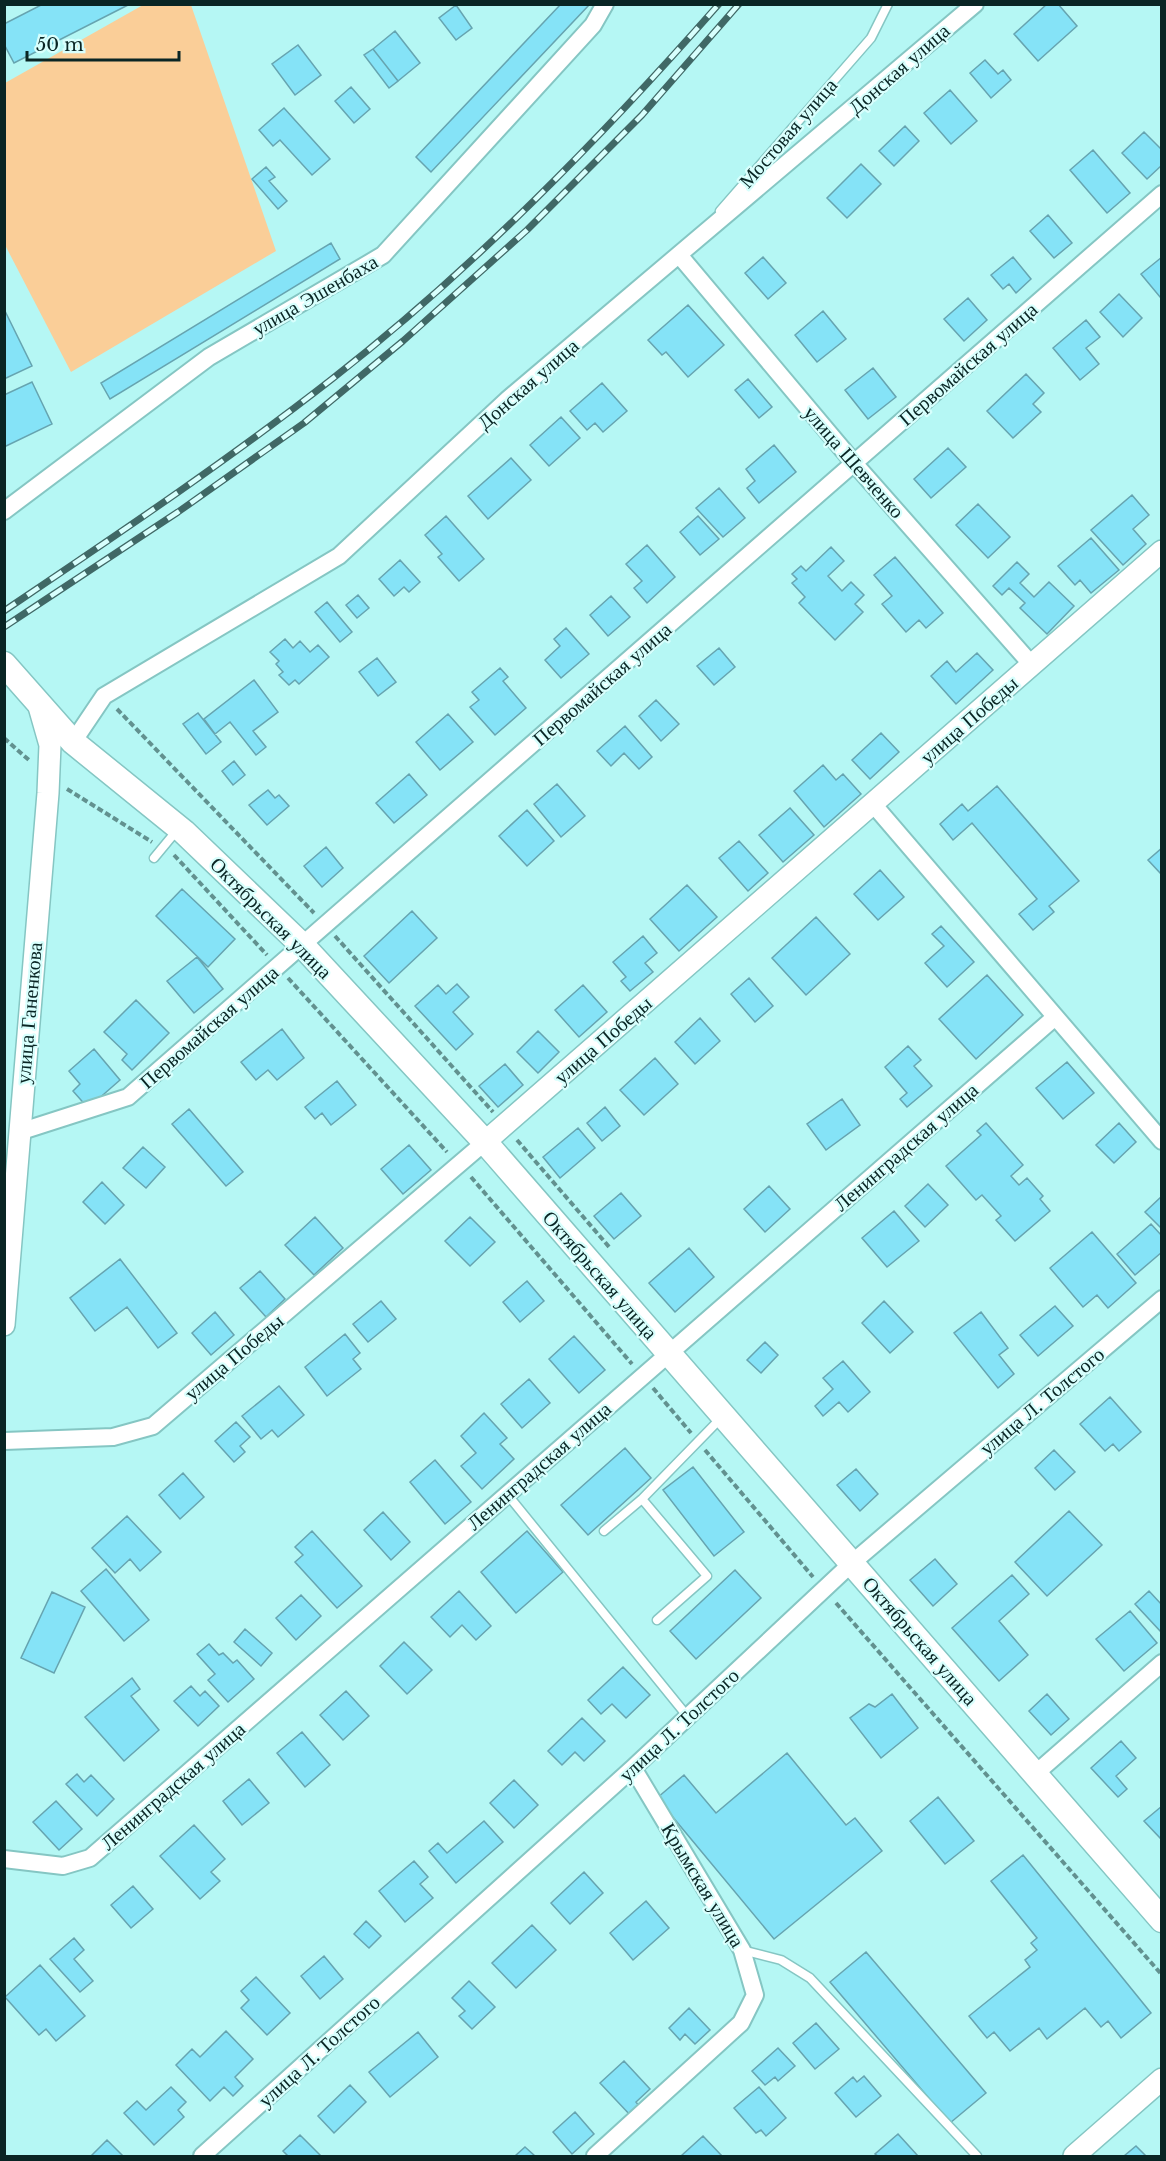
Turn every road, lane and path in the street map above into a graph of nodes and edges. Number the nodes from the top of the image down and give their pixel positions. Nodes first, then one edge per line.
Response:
1 (605, 4) edge
2 (888, 4) edge
3 (975, 4) edge
4 (1161, 194) edge
5 (680, 256) junction
6 (854, 463) junction
7 (4, 511) edge
8 (1161, 551) edge
9 (4, 664) edge
10 (1032, 665) junction
11 (38, 704) junction
12 (4, 738) edge
13 (73, 742) junction
14 (49, 778) junction
15 (873, 804) junction
16 (179, 828) junction
17 (163, 848) junction
18 (154, 858) dead end
19 (303, 946) junction
20 (278, 967) junction
21 (1054, 1018) junction
22 (19, 1132) junction
23 (1161, 1141) edge
24 (485, 1142) junction
25 (460, 1165) junction
26 (10, 1167) edge
27 (1161, 1299) edge
28 (4, 1325) edge
29 (668, 1353) junction
30 (642, 1376) junction
31 (723, 1416) junction
32 (4, 1441) edge
33 (698, 1442) junction
34 (507, 1494) junction
35 (642, 1499) junction
36 (604, 1532) dead end
37 (852, 1563) junction
38 (823, 1589) junction
39 (657, 1620) dead end
40 (1161, 1663) edge
41 (688, 1717) junction
42 (633, 1768) junction
43 (1035, 1774) junction
44 (4, 1859) edge
45 (1161, 1920) edge
46 (742, 1950) junction
47 (1161, 1975) edge
48 (1161, 2079) edge
49 (202, 2157) edge
50 (595, 2157) edge
51 (977, 2157) edge
52 (1074, 2157) edge

1 - 7 street, улица Эшенбаха
2 - 5 lane, Мостовая улица
3 - 5 street, Донская улица
4 - 6 street, Первомайская улица
5 - 6 street, улица Шевченко
5 - 13 street, Донская улица
6 - 10 street, улица Шевченко
6 - 19 street, Первомайская улица
8 - 10 street, улица Победы
9 - 11 main road, Октябрьская улица
10 - 15 street, улица Победы
11 - 13 main road, Октябрьская улица
11 - 14 street, улица Ганенкова
12 - 14 path
13 - 16 main road, Октябрьская улица
14 - 17 path
14 - 22 street, улица Ганенкова
15 - 21 street
15 - 24 street, улица Победы
16 - 17 lane
16 - 19 main road, Октябрьская улица
17 - 18 lane
17 - 20 path
19 - 20 street, Первомайская улица
19 - 24 main road, Октябрьская улица
20 - 22 street, Первомайская улица
20 - 25 path
21 - 23 street
21 - 29 street, Ленинградская улица
22 - 26 street, улица Ганенкова
24 - 25 street, улица Победы
24 - 29 main road, Октябрьская улица
25 - 30 path
25 - 32 street, улица Победы
26 - 28 street, улица Ганенкова
27 - 37 street, улица Л. Толстого
29 - 30 street, Ленинградская улица
29 - 31 main road, Октябрьская улица
30 - 33 path
30 - 34 street, Ленинградская улица
31 - 33 lane
31 - 37 main road, Октябрьская улица
33 - 35 lane
33 - 38 path
34 - 41 lane
34 - 44 street, Ленинградская улица
35 - 36 lane
35 - 39 lane
37 - 38 street, улица Л. Толстого
37 - 43 main road, Октябрьская улица
38 - 41 street, улица Л. Толстого
38 - 47 path
40 - 43 street
41 - 42 street, улица Л. Толстого
42 - 46 street, Крымская улица
42 - 49 street, улица Л. Толстого
43 - 45 main road, Октябрьская улица
46 - 50 street, Крымская улица
46 - 51 lane
48 - 52 street

